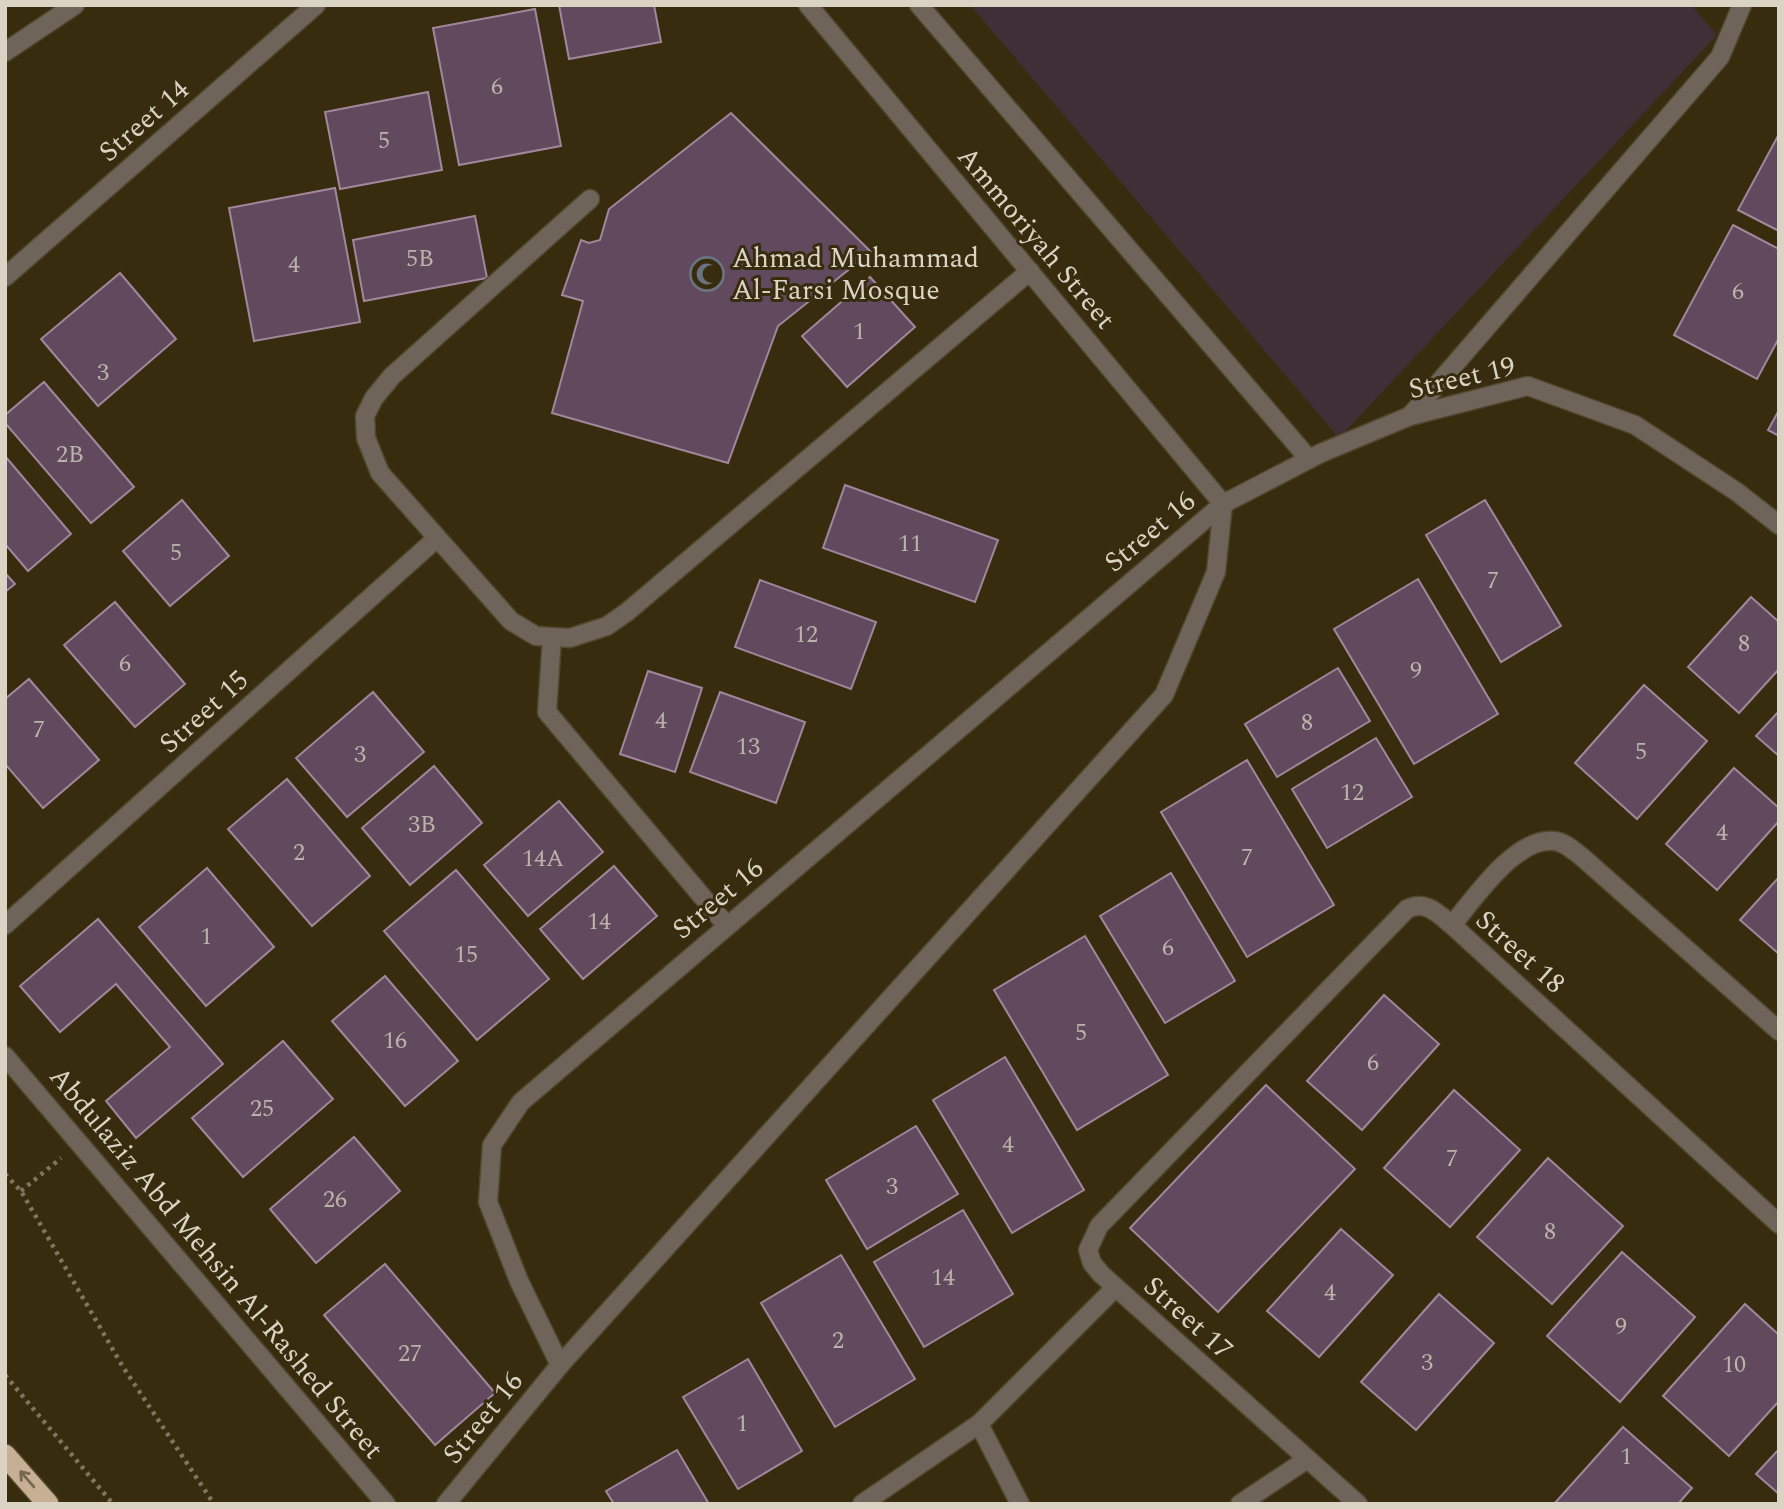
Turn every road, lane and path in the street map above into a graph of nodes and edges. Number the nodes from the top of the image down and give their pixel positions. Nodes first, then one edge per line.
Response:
1 (75, 5) edge
2 (316, 5) edge
3 (808, 5) edge
4 (919, 5) edge
5 (1742, 5) edge
6 (5, 52) edge
7 (590, 199) dead end
8 (1030, 271) junction
9 (5, 277) edge
10 (1410, 416) junction
11 (1309, 459) junction
12 (1223, 504) junction
13 (1779, 525) edge
14 (437, 538) junction
15 (552, 638) junction
16 (5, 925) edge
17 (1452, 925) junction
18 (727, 926) junction
19 (1779, 1031) edge
20 (5, 1056) edge
21 (80, 1143) junction
22 (5, 1174) edge
23 (21, 1191) junction
24 (1779, 1224) edge
25 (1115, 1288) junction
26 (560, 1365) junction
27 (5, 1375) edge
28 (979, 1424) junction
29 (5, 1455) edge
30 (1306, 1460) junction
31 (48, 1504) edge
32 (114, 1504) edge
33 (214, 1504) edge
34 (386, 1504) edge
35 (446, 1504) edge
36 (862, 1504) edge
37 (1020, 1504) edge
38 (1240, 1504) edge
39 (1358, 1504) edge

1 - 6 street
2 - 9 street, Street 14
3 - 8 street, Ammoriyah Street
4 - 11 street
5 - 10 street
7 - 14 street
8 - 12 street, Ammoriyah Street
8 - 15 street
10 - 11 street, Street 19
10 - 13 street, Street 19
11 - 12 street, Street 19
12 - 18 street, Street 16
12 - 26 street, Street 16
14 - 15 street
14 - 16 street, Street 15
15 - 18 street
17 - 19 street, Street 18
17 - 24 street, Street 18
17 - 25 street
18 - 26 street, Street 16
20 - 21 street, Abdulaziz Abd Mehsin Al-Rashed Street
21 - 23 path
21 - 34 street, Abdulaziz Abd Mehsin Al-Rashed Street
22 - 23 path
23 - 33 path
25 - 28 street, Street 17
25 - 30 street, Street 17
26 - 35 street, Street 16
27 - 32 path
28 - 36 street, Street 17
28 - 37 street
31 -> 29 highway
30 - 38 street
30 - 39 street, Street 17

